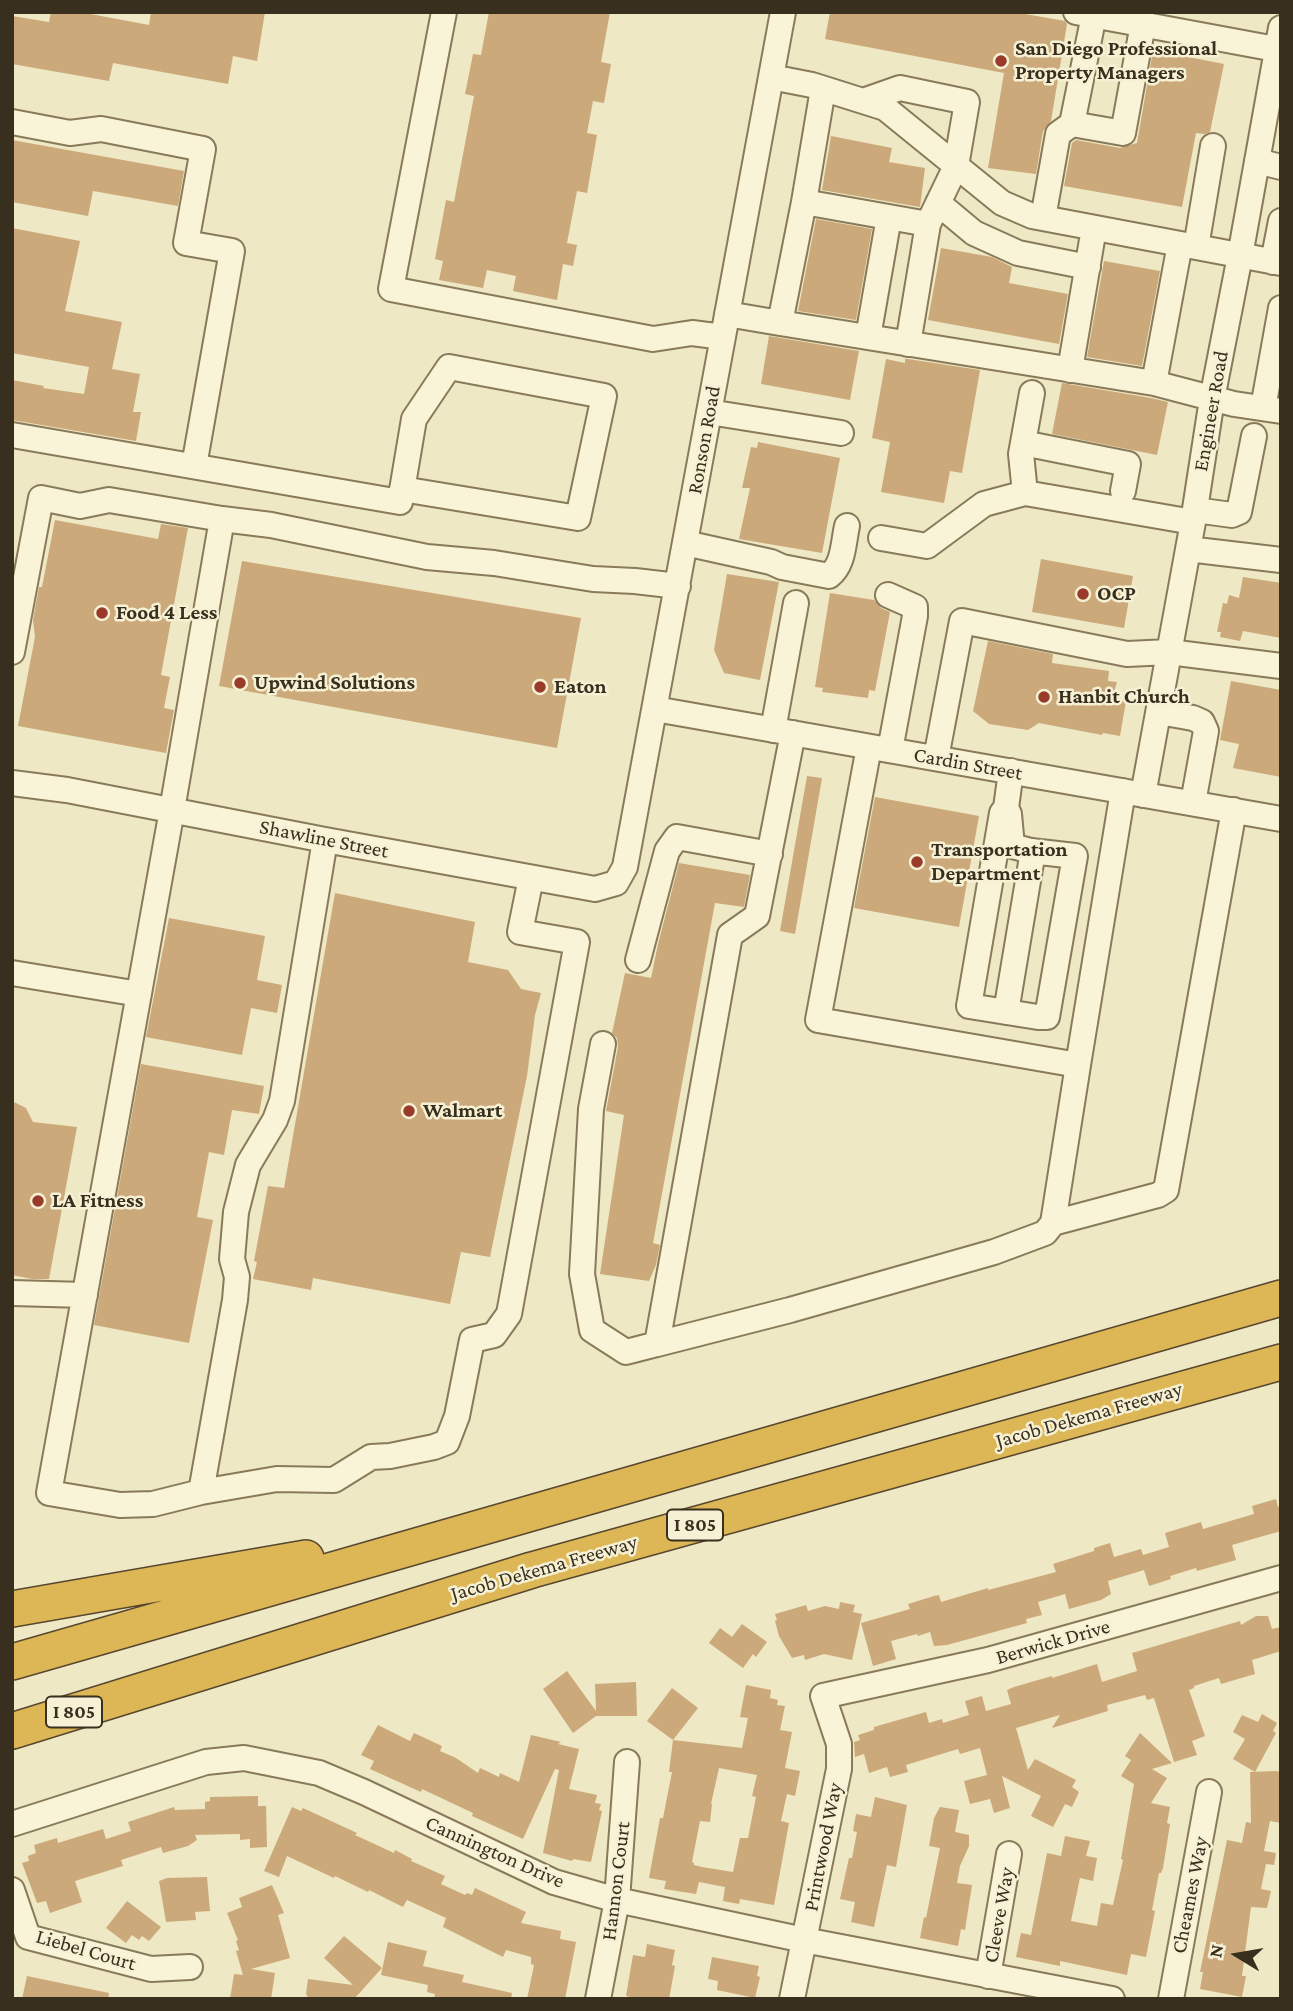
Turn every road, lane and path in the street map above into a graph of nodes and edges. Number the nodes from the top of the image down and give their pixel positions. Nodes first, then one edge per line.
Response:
1 (444, 12) edge
2 (783, 12) edge
3 (1085, 13) edge
4 (1143, 24) junction
5 (1280, 42) edge
6 (771, 77) junction
7 (823, 89) junction
8 (863, 101) junction
9 (12, 121) edge
10 (1072, 124) junction
11 (1213, 146) dead end
12 (1269, 164) edge
13 (956, 166) junction
14 (804, 202) junction
15 (1015, 208) junction
16 (933, 214) junction
17 (889, 217) junction
18 (1043, 218) junction
19 (1281, 221) edge
20 (1094, 228) junction
21 (1000, 245) junction
22 (1188, 246) junction
23 (1240, 256) junction
24 (1277, 263) edge
25 (1088, 267) junction
26 (1281, 308) edge
27 (780, 323) junction
28 (725, 325) junction
29 (868, 337) junction
30 (908, 344) junction
31 (1070, 370) junction
32 (1154, 383) junction
33 (1032, 393) dead end
34 (1212, 399) junction
35 (1272, 410) edge
36 (709, 412) junction
37 (841, 433) dead end
38 (12, 435) edge
39 (1254, 436) dead end
40 (1023, 443) junction
41 (194, 466) junction
42 (402, 489) junction
43 (1122, 491) dead end
44 (1025, 493) junction
45 (1194, 516) junction
46 (222, 519) junction
47 (846, 526) dead end
48 (881, 538) dead end
49 (685, 543) junction
50 (1188, 549) junction
51 (1281, 560) edge
52 (678, 586) junction
53 (888, 595) dead end
54 (796, 603) dead end
55 (12, 652) edge
56 (1169, 652) junction
57 (1281, 666) edge
58 (655, 709) junction
59 (1158, 712) junction
60 (783, 731) junction
61 (880, 748) junction
62 (936, 758) junction
63 (1011, 771) junction
64 (12, 783) edge
65 (1133, 793) junction
66 (1193, 803) junction
67 (1006, 808) junction
68 (172, 810) junction
69 (1234, 810) junction
70 (1281, 819) edge
71 (324, 840) junction
72 (1033, 851) junction
73 (770, 854) junction
74 (625, 867) joint
75 (531, 877) junction
76 (638, 960) dead end
77 (12, 973) edge
78 (139, 994) junction
79 (1006, 1012) junction
80 (604, 1044) dead end
81 (1077, 1065) junction
82 (1053, 1223) junction
83 (12, 1293) edge
84 (85, 1295) junction
85 (1281, 1298) edge
86 (657, 1344) junction
87 (1273, 1365) edge
88 (201, 1492) junction
89 (475, 1529) junction
90 (1281, 1578) edge
91 (98, 1594) junction
92 (12, 1609) edge
93 (12, 1618) edge
94 (12, 1662) edge
95 (823, 1696) joint
96 (12, 1731) edge
97 (627, 1762) dead end
98 (1209, 1792) dead end
99 (12, 1824) edge
100 (1009, 1854) dead end
101 (12, 1891) edge
102 (617, 1900) junction
103 (804, 1940) junction
104 (190, 1967) dead end
105 (988, 1976) junction
106 (598, 1999) edge
107 (792, 1999) edge
108 (1112, 1999) edge
109 (1171, 1999) edge

1 - 28 street
2 - 6 street, Ronson Road
3 - 4 street
3 - 10 street
4 - 5 street
4 - 10 street
5 - 12 street, Engineer Road
6 - 7 street
6 - 28 street, Ronson Road
7 - 8 street
7 - 14 street
8 - 13 street
8 - 13 street
9 - 41 street
10 - 18 street
11 - 22 street
12 - 23 street, Engineer Road
13 - 15 street
13 - 16 street
14 - 17 street
14 - 27 street
15 - 18 street
15 - 21 street
16 - 17 street
16 - 21 street
16 - 30 street
17 - 29 street
18 - 20 street
19 - 24 street
20 - 22 street
20 - 25 street
21 - 25 street
22 - 23 street
22 - 32 street
23 - 24 street
23 - 34 street, Engineer Road
25 - 31 street
26 - 35 street
27 - 28 street
27 - 29 street
28 - 36 street, Ronson Road
29 - 30 street
30 - 31 street
31 - 32 street
32 - 34 street
33 - 40 street
34 - 35 street
34 - 45 street, Engineer Road
36 - 37 street
36 - 49 street, Ronson Road
38 - 41 street
39 - 45 street
40 - 43 street
40 - 44 street
41 - 42 street
42 - 42 street
44 - 45 street
44 - 48 street
45 - 50 street, Engineer Road
46 - 52 street
46 - 55 street
46 - 68 street
47 - 49 street
49 - 52 street, Ronson Road
50 - 51 street
50 - 56 street, Engineer Road
52 - 58 street, Ronson Road
53 - 61 street
54 - 60 street
56 - 57 street
56 - 59 street, Engineer Road
56 - 62 street
58 - 60 street, Cardin Street
58 - 74 street, Ronson Road
59 - 65 street, Engineer Road
59 - 66 street
60 - 61 street, Cardin Street
60 - 73 street
61 - 62 street, Cardin Street
61 - 81 street
62 - 63 street, Cardin Street
63 - 65 street, Cardin Street
63 - 67 street
64 - 68 street, Shawline Street
65 - 66 street, Cardin Street
65 - 81 street, Engineer Road
66 - 69 street, Cardin Street
67 - 72 street
67 - 79 street
68 - 71 street, Shawline Street
68 - 78 street
69 - 70 street, Cardin Street
69 - 82 street
71 - 75 street, Shawline Street
71 - 88 street
72 - 79 street
72 - 79 street
73 - 76 street
73 - 86 street
74 - 75 street, Shawline Street
75 - 88 street
77 - 78 street
78 - 84 street
80 - 86 street
81 - 82 street, Engineer Road
82 - 86 street
83 - 84 street
84 - 88 street
85 - 89 highway
87 - 96 highway, Jacob Dekema Freeway / I 805
89 - 91 highway
89 - 94 highway
90 - 95 street, Berwick Drive
91 - 92 highway
91 - 93 highway
95 - 103 street, Printwood Way
97 - 102 street, Hannon Court
98 - 109 street, Cheames Way
99 - 102 street, Cannington Drive
100 - 105 street, Cleeve Way
101 - 104 street, Liebel Court
102 - 103 street, Cannington Drive
102 - 106 street, Hannon Court
103 - 105 street, Cannington Drive
103 - 107 street, Printwood Way
105 - 108 street, Cannington Drive

